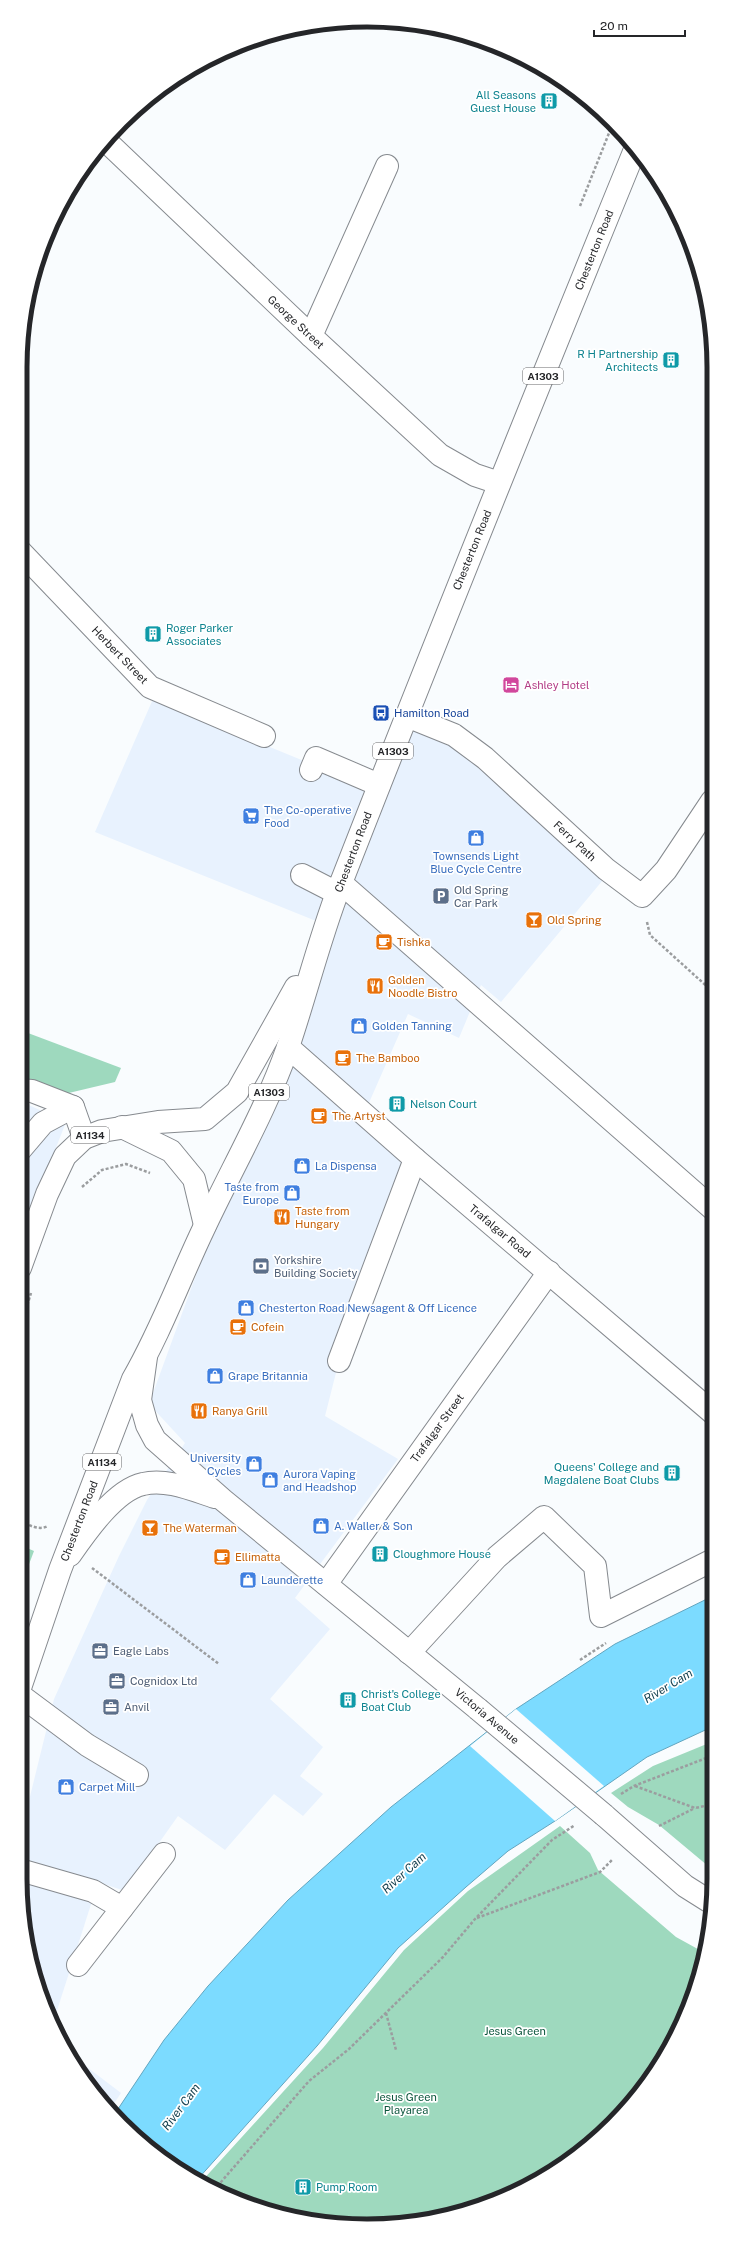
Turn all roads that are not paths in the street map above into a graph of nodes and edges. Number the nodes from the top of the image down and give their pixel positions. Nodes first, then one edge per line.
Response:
1 (110, 145) edge
2 (633, 155) edge
3 (387, 166) dead end
4 (311, 336) junction
5 (500, 483) junction
6 (27, 558) edge
7 (407, 716) junction
8 (264, 736) dead end
9 (313, 764) dead end
10 (379, 785) junction
11 (707, 808) edge
12 (302, 875) dead end
13 (339, 888) junction
14 (316, 951) junction
15 (288, 1047) junction
16 (27, 1091) edge
17 (73, 1107) junction
18 (122, 1127) junction
19 (84, 1138) junction
20 (27, 1142) edge
21 (415, 1159) junction
22 (707, 1203) edge
23 (205, 1226) junction
24 (27, 1250) edge
25 (549, 1272) junction
26 (146, 1356) junction
27 (339, 1361) dead end
28 (707, 1407) edge
29 (223, 1500) junction
30 (66, 1562) junction
31 (707, 1563) edge
32 (326, 1584) junction
33 (409, 1653) junction
34 (27, 1669) edge
35 (27, 1700) edge
36 (137, 1775) dead end
37 (164, 1854) dead end
38 (27, 1872) edge
39 (706, 1899) edge
40 (122, 1908) junction
41 (78, 1965) dead end

1 - 4 street, George Street
2 - 5 street, Chesterton Road / A1303
3 - 4 street
4 - 5 street, George Street
5 - 7 street, Chesterton Road / A1303
6 - 8 street, Herbert Street
7 - 10 street, Chesterton Road / A1303
7 - 11 street, Ferry Path
9 - 10 street
10 - 13 street, Chesterton Road / A1303
12 - 13 street
13 - 14 street, Chesterton Road / A1303
13 - 22 street
14 - 15 street, A1303
14 - 18 street, A1303
15 - 21 street, Trafalgar Road
15 - 23 street, A1303
16 - 17 street
17 - 19 street
17 - 20 street
18 - 19 street, A1134
18 - 23 street, A1134
19 - 24 street, A1134
21 - 25 street, Trafalgar Road
21 - 27 street
23 - 26 street, Chesterton Road / A1134
25 - 28 street, Trafalgar Road
25 - 32 street, Trafalgar Street
26 - 29 street, Victoria Avenue
26 - 30 street, Chesterton Road / A1134
29 - 30 street
29 - 32 street, Victoria Avenue
30 - 34 street, Chesterton Road / A1134
31 - 33 street
32 - 33 street, Victoria Avenue
33 - 39 street, Victoria Avenue, bridge
35 - 36 street
37 - 40 street
38 - 40 street
40 - 41 street

